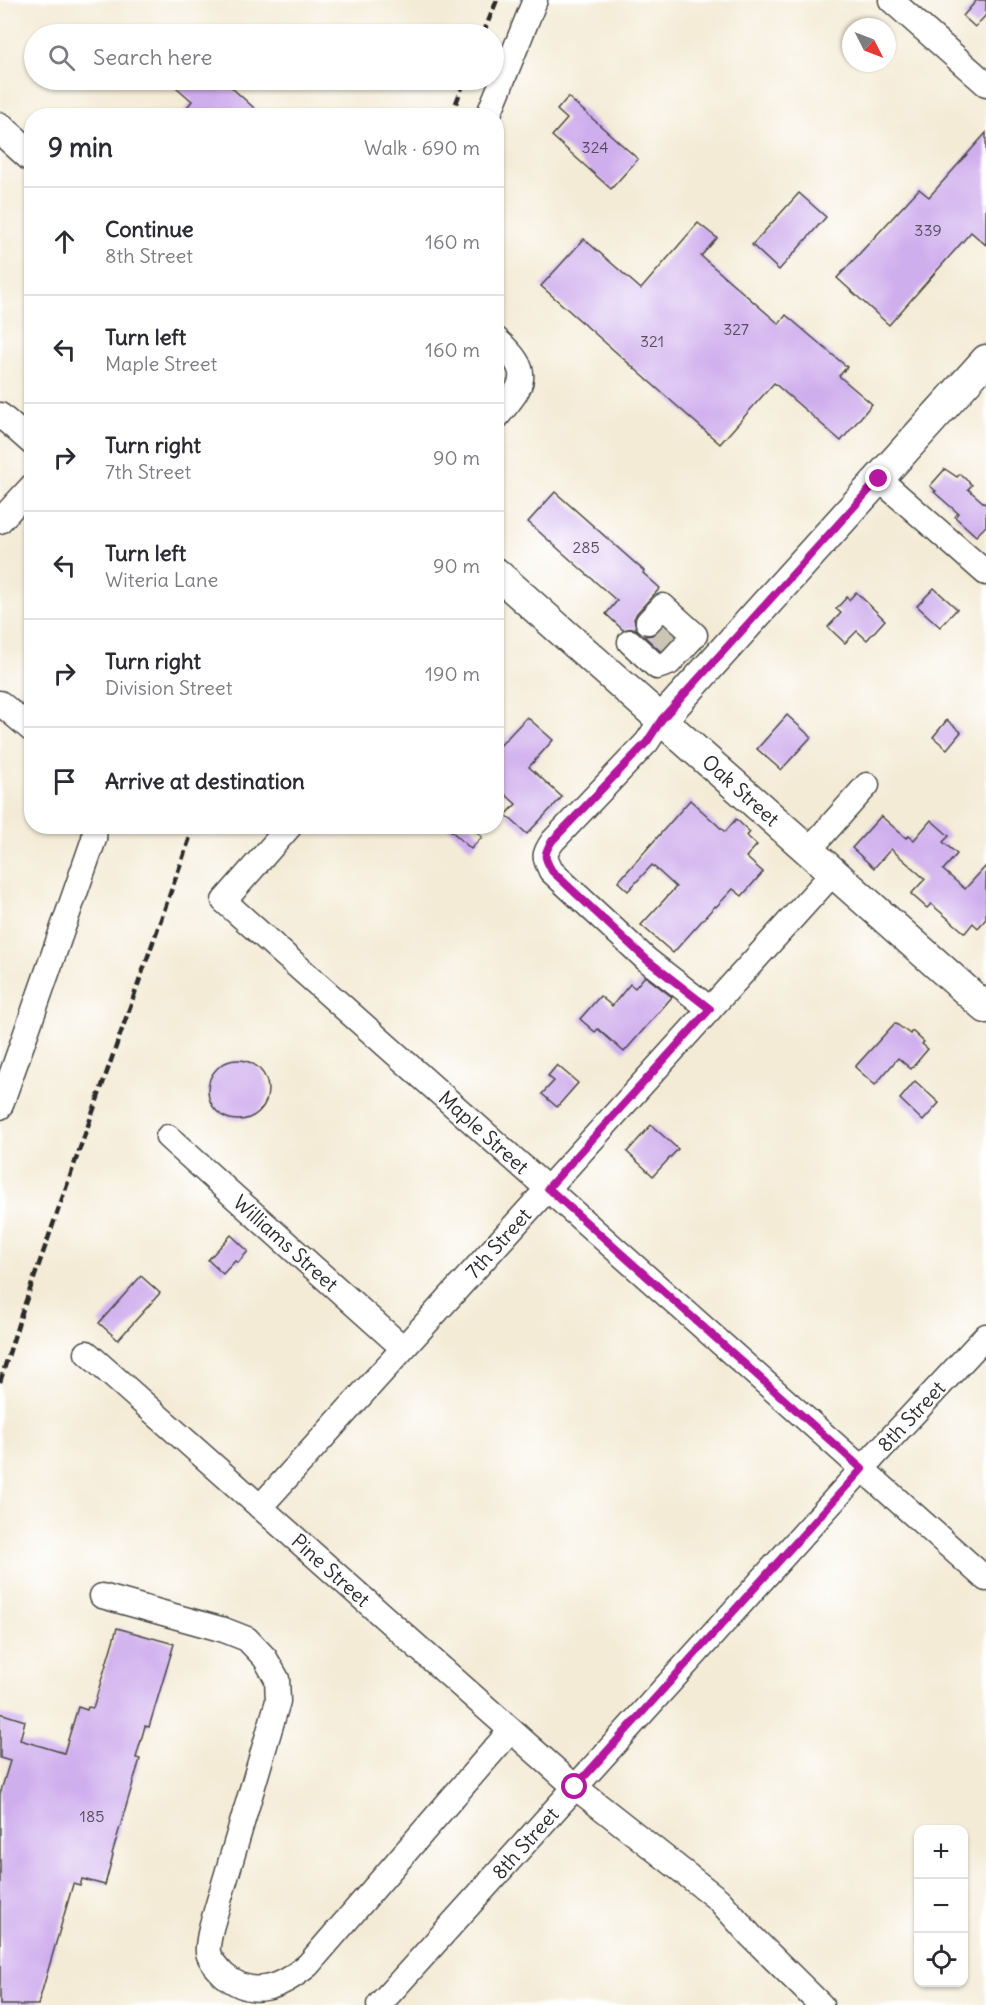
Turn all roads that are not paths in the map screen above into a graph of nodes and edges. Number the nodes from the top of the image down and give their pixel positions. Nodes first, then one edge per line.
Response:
1 (535, 0) edge
2 (891, 0) edge
3 (504, 77) edge
4 (986, 84) edge
5 (499, 90) edge
6 (491, 108) edge
7 (0, 128) edge
8 (24, 150) edge
9 (504, 348) edge
10 (986, 360) edge
11 (504, 409) edge
12 (0, 415) edge
13 (24, 436) edge
14 (879, 479) junction
15 (24, 495) edge
16 (0, 521) edge
17 (986, 573) edge
18 (504, 586) edge
19 (664, 636) junction
20 (630, 642) junction
21 (605, 668) junction
22 (704, 673) junction
23 (0, 703) edge
24 (662, 719) junction
25 (24, 723) edge
26 (867, 785) dead end
27 (94, 834) edge
28 (283, 834) edge
29 (808, 851) junction
30 (833, 873) junction
31 (986, 1008) edge
32 (710, 1009) junction
33 (0, 1107) edge
34 (168, 1137) dead end
35 (548, 1188) junction
36 (986, 1336) edge
37 (403, 1348) junction
38 (87, 1353) dead end
39 (862, 1469) junction
40 (260, 1507) junction
41 (986, 1579) edge
42 (102, 1596) dead end
43 (511, 1730) junction
44 (575, 1787) junction
45 (379, 2005) edge
46 (821, 2005) edge

1 - 3 street
2 - 4 street
5 - 6 street
7 - 8 main road
9 - 11 street
10 - 14 main road
12 - 13 street
14 - 17 street
14 - 22 main road
15 - 16 street
18 - 21 main road, Oak Street
19 - 20 street
19 - 20 street
19 - 22 street
20 - 21 street
21 - 24 main road, Oak Street
22 - 24 main road
23 - 25 street
24 - 29 main road, Oak Street
24 - 32 street
26 - 29 street
27 - 33 street
28 - 35 street, Maple Street
29 - 30 main road, Oak Street
30 - 31 main road, Oak Street
30 - 32 street, 7th Street
32 - 35 street, 7th Street
34 - 37 street, Williams Street
35 - 37 street, 7th Street
35 - 39 street, Maple Street
36 - 39 street, 8th Street
37 - 40 street, 7th Street
38 - 40 street, Pine Street
39 - 41 street, Maple Street
39 - 44 street, 8th Street
40 - 43 street, Pine Street
42 - 43 street
43 - 44 street, Pine Street
44 - 45 street, 8th Street
44 - 46 street, Pine Street

